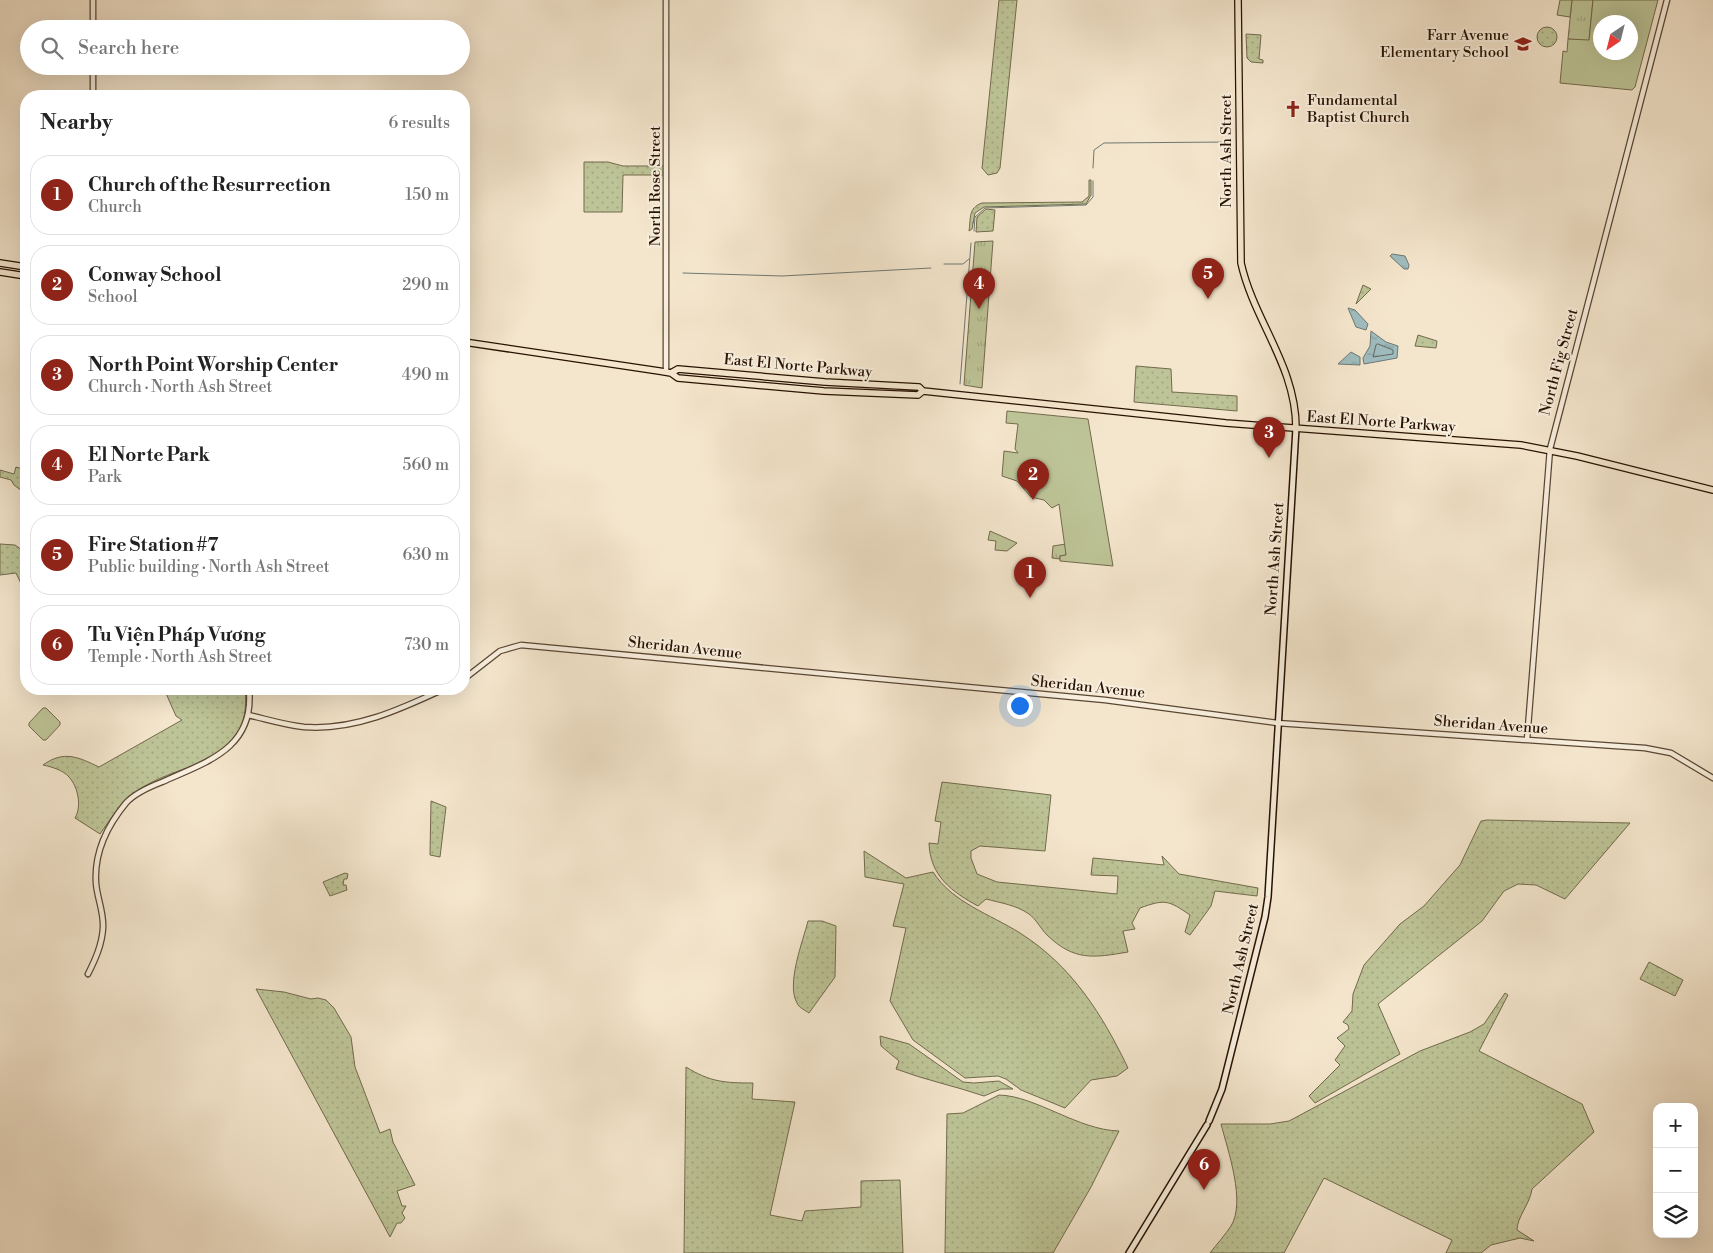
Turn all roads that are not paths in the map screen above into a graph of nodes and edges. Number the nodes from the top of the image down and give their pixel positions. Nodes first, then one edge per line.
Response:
1 (93, 0) edge
2 (666, 0) edge
3 (1238, 0) edge
4 (1667, 0) edge
5 (93, 20) edge
6 (93, 75) edge
7 (93, 90) edge
8 (0, 263) edge
9 (20, 266) edge
10 (0, 272) edge
11 (20, 275) edge
12 (470, 343) edge
13 (669, 373) junction
14 (1296, 428) junction
15 (1550, 449) junction
16 (1713, 490) edge
17 (470, 674) edge
18 (249, 695) edge
19 (431, 695) edge
20 (248, 715) junction
21 (1277, 723) junction
22 (1527, 740) junction
23 (1713, 778) edge
24 (88, 974) dead end
25 (1129, 1253) edge

1 - 5 street
2 - 13 street, North Rose Street
3 - 14 main road, North Ash Street
4 - 15 street, North Fig Street
6 - 7 street
8 - 9 main road
10 - 11 main road
12 - 13 main road, East El Norte Parkway
13 - 14 main road, East El Norte Parkway
14 - 15 main road, East El Norte Parkway
14 - 21 main road, North Ash Street
15 - 16 main road, East El Norte Parkway
15 - 22 street, North Fig Street
17 - 21 street, Sheridan Avenue
18 - 20 street
19 - 20 street
20 - 24 street
21 - 22 street, Sheridan Avenue
21 - 25 main road, North Ash Street
22 - 23 street, Sheridan Avenue

